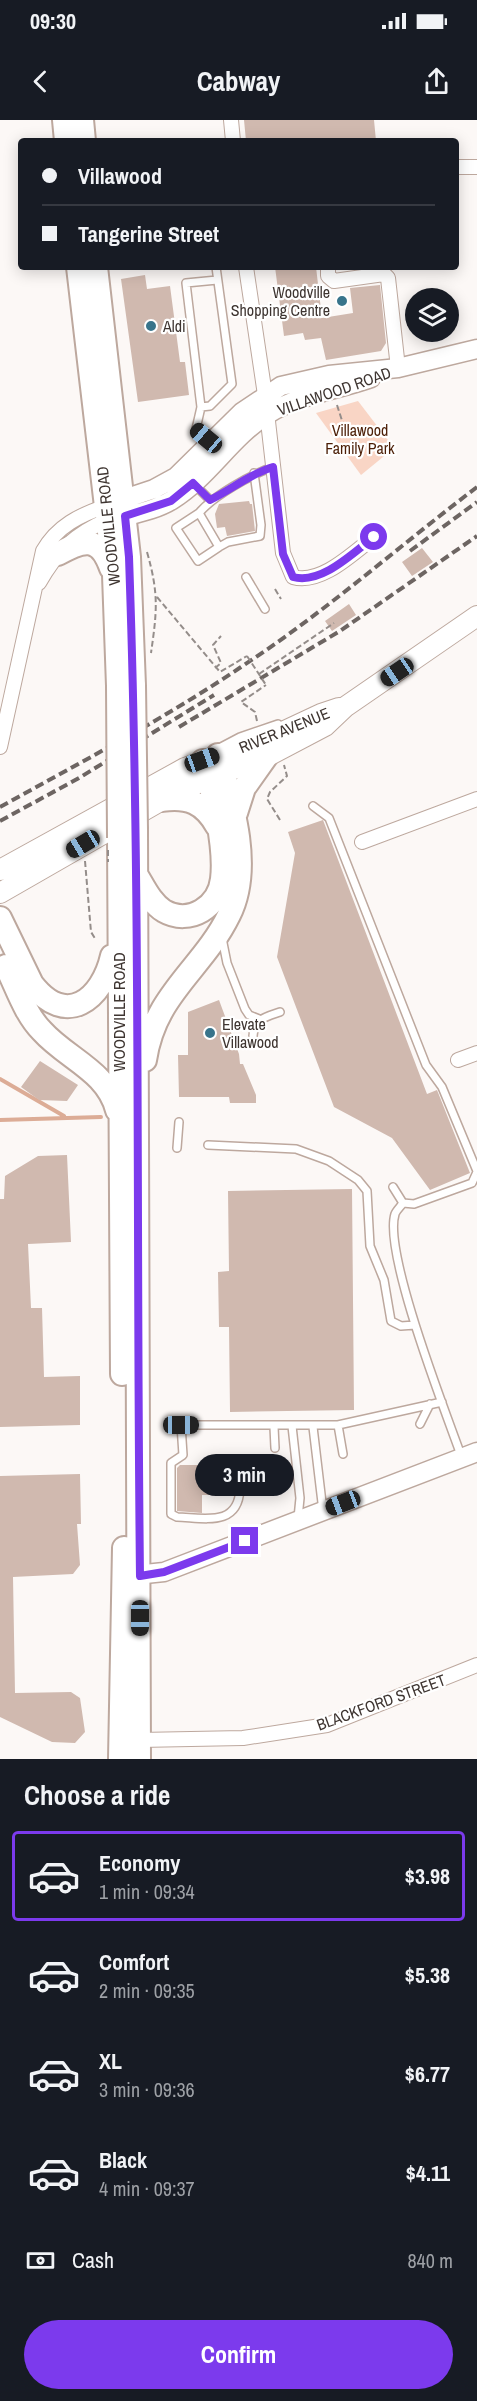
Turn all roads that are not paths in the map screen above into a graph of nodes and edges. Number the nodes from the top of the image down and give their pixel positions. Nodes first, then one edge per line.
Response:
1 (64, 120) edge
2 (82, 120) edge
3 (231, 120) edge
4 (66, 138) edge
5 (84, 138) edge
6 (233, 138) edge
7 (477, 167) edge
8 (459, 168) edge
9 (78, 270) edge
10 (96, 270) edge
11 (216, 270) edge
12 (246, 270) edge
13 (327, 270) edge
14 (387, 270) edge
15 (218, 280) junction
16 (477, 350) edge
17 (398, 368) junction
18 (265, 395) junction
19 (201, 407) junction
20 (267, 415) junction
21 (217, 448) junction
22 (273, 467) junction
23 (254, 473) junction
24 (193, 483) junction
25 (210, 500) junction
26 (116, 510) junction
27 (199, 513) junction
28 (374, 537) dead end
29 (219, 547) junction
30 (58, 554) junction
31 (114, 575) junction
32 (246, 577) dead end
33 (37, 588) junction
34 (265, 609) dead end
35 (477, 616) edge
36 (126, 686) junction
37 (345, 707) junction
38 (0, 747) edge
39 (275, 761) junction
40 (213, 767) junction
41 (477, 799) edge
42 (162, 800) junction
43 (313, 806) dead end
44 (236, 813) junction
45 (217, 826) junction
46 (128, 834) junction
47 (362, 842) dead end
48 (0, 870) edge
49 (136, 874) junction
50 (0, 894) edge
51 (0, 918) edge
52 (119, 926) junction
53 (221, 930) junction
54 (0, 953) edge
55 (280, 1011) dead end
56 (260, 1019) junction
57 (253, 1036) dead end
58 (477, 1053) edge
59 (458, 1060) dead end
60 (129, 1116) junction
61 (179, 1122) dead end
62 (208, 1145) dead end
63 (177, 1148) dead end
64 (477, 1172) edge
65 (393, 1187) dead end
66 (403, 1203) junction
67 (416, 1325) junction
68 (442, 1402) junction
69 (430, 1404) junction
70 (420, 1424) dead end
71 (338, 1425) junction
72 (292, 1426) junction
73 (274, 1427) junction
74 (314, 1427) junction
75 (275, 1448) dead end
76 (343, 1454) dead end
77 (470, 1455) edge
78 (240, 1489) dead end
79 (323, 1511) junction
80 (298, 1520) junction
81 (132, 1576) junction
82 (477, 1665) edge
83 (139, 1750) edge
84 (120, 1759) edge

1 - 4 main road
2 - 5 main road
3 - 6 street
7 - 8 street
9 - 26 main road, WOODVILLE ROAD
10 - 26 main road, WOODVILLE ROAD
11 - 15 lane
12 - 18 street
13 - 14 street
14 - 17 street
15 - 19 lane
15 - 19 lane
16 - 17 street, VILLAWOOD ROAD
17 - 18 street, VILLAWOOD ROAD
17 - 20 street, VILLAWOOD ROAD
18 - 20 street
18 - 21 street, VILLAWOOD ROAD
19 - 21 lane
20 - 21 street, VILLAWOOD ROAD
20 - 22 street
21 - 24 street, VILLAWOOD ROAD
21 - 26 street, VILLAWOOD ROAD
22 - 23 lane
22 - 28 street
23 - 25 lane
23 - 29 lane
24 - 25 lane
24 - 26 street, VILLAWOOD ROAD
25 - 27 lane
26 - 30 street
26 - 31 main road, WOODVILLE ROAD
26 - 33 street
26 - 36 main road, WOODVILLE ROAD
27 - 29 lane
27 - 29 lane
30 - 31 main road
30 - 33 street
31 - 36 main road, WOODVILLE ROAD
32 - 34 lane
33 - 38 street
35 - 37 main road, RIVER AVENUE
36 - 46 main road, WOODVILLE ROAD, bridge
37 - 39 main road, RIVER AVENUE
37 - 40 main road, RIVER AVENUE
39 - 40 main road, RIVER AVENUE
39 - 44 main road
40 - 42 main road, RIVER AVENUE
40 - 44 main road
40 - 45 main road
40 - 48 main road, RIVER AVENUE
41 - 47 street
42 - 45 main road
42 - 50 main road, RIVER AVENUE
43 - 64 lane
44 - 53 main road
45 - 49 main road
46 - 49 main road, WOODVILLE ROAD
46 - 52 main road, WOODVILLE ROAD
49 - 60 main road, WOODVILLE ROAD
51 - 52 main road
52 - 60 main road, WOODVILLE ROAD
53 - 56 lane
53 - 60 main road
54 - 60 main road
55 - 56 lane
56 - 57 lane
58 - 59 street
60 - 81 main road, WOODVILLE ROAD
61 - 63 lane
62 - 67 lane
64 - 66 lane
65 - 66 lane
66 - 67 lane
67 - 68 lane
68 - 69 lane
68 - 77 lane
69 - 70 lane
69 - 71 lane
71 - 74 lane
71 - 76 lane
72 - 73 lane
72 - 74 lane
72 - 80 lane
73 - 75 lane
73 - 78 lane
74 - 79 lane
77 - 79 street
79 - 80 street
80 - 81 street
81 - 83 main road, WOODVILLE ROAD
81 - 84 main road, WOODVILLE ROAD
82 - 83 street, BLACKFORD STREET

